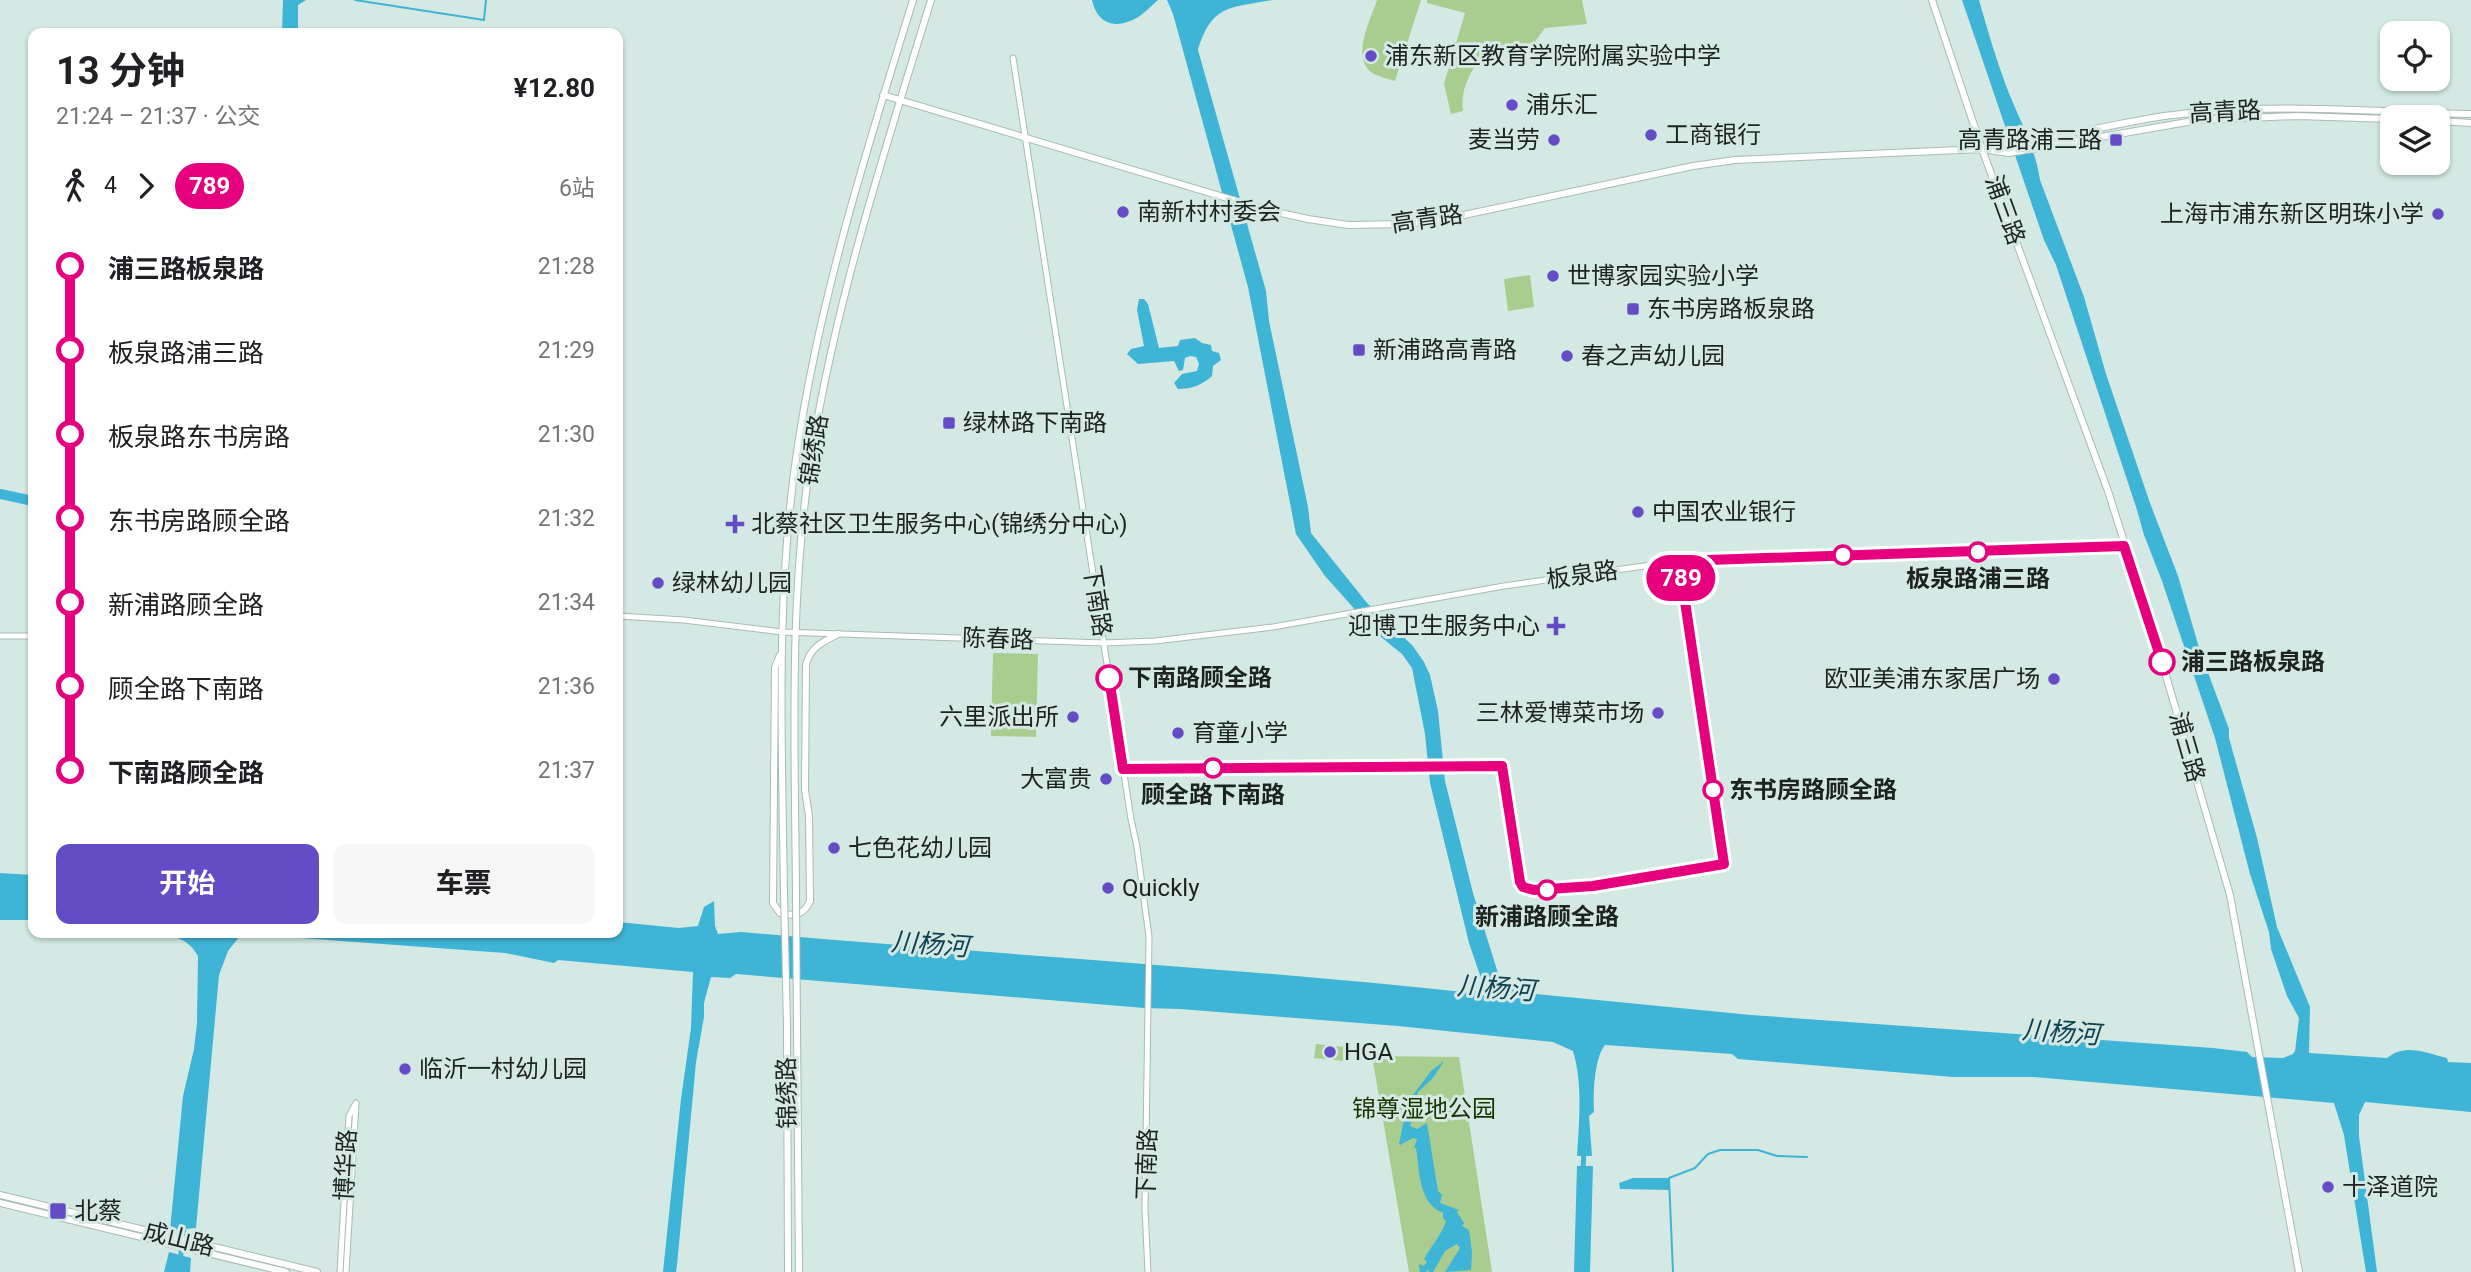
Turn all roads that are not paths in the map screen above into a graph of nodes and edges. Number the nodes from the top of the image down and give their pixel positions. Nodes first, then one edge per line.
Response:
1 (913, 0) edge
2 (931, 0) edge
3 (1932, 0) edge
4 (1013, 58) dead end
5 (883, 95) junction
6 (900, 101) junction
7 (2471, 114) edge
8 (2380, 118) edge
9 (2450, 122) edge
10 (2471, 123) edge
11 (1027, 139) junction
12 (1982, 149) junction
13 (2124, 546) junction
14 (1377, 609) joint
15 (623, 615) edge
16 (782, 632) junction
17 (796, 633) junction
18 (838, 634) junction
19 (0, 636) edge
20 (28, 636) edge
21 (1104, 643) junction
22 (782, 650) junction
23 (0, 1195) edge
24 (0, 1203) edge
25 (163, 1238) junction
26 (202, 1248) junction
27 (286, 1272) edge
28 (317, 1272) edge
29 (340, 1272) edge
30 (346, 1272) edge
31 (788, 1272) edge
32 (799, 1272) edge
33 (1148, 1272) edge
34 (2299, 1272) edge

1 - 5 main road, 锦绣路
2 - 6 main road, 锦绣路
3 - 12 main road, 浦三路
4 - 11 street, 下南路
5 - 6 main road, 高青路
5 - 16 main road, 锦绣路
6 - 11 main road, 高青路
6 - 17 main road, 锦绣路
7 - 12 main road, 高青路
8 - 12 main road, 高青路
9 - 10 main road
11 - 12 main road, 高青路
11 - 21 street, 下南路
12 - 13 main road, 浦三路
13 - 14 street, 板泉路
13 - 34 main road, 浦三路
14 - 21 street, 陈春路
15 - 16 street, 陈春路
16 - 17 street, 陈春路
16 - 22 main road, 锦绣路
17 - 18 street, 陈春路
17 - 32 main road, 锦绣路, bridge
18 - 21 street, 陈春路
18 - 22 main road, 锦绣路
19 - 20 street
21 - 33 street, 下南路
22 - 31 main road, 锦绣路, bridge
23 - 25 main road, 成山路
24 - 25 main road, 成山路
25 - 26 main road, 成山路
26 - 27 main road, 成山路
26 - 28 main road, 成山路
29 - 30 street, 博华路

